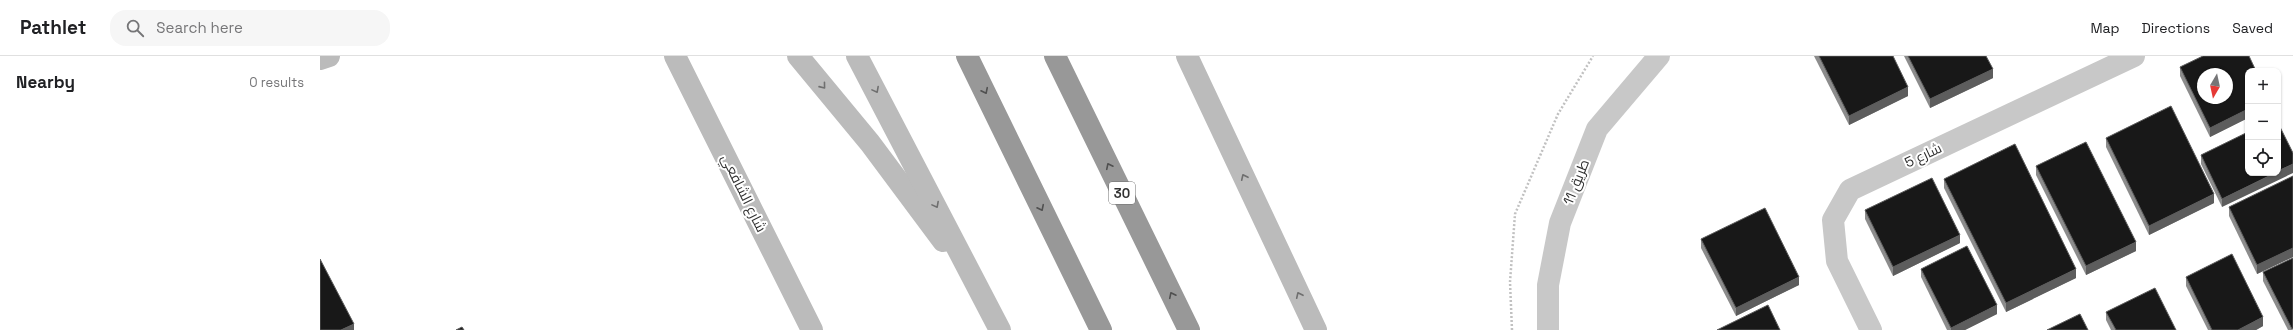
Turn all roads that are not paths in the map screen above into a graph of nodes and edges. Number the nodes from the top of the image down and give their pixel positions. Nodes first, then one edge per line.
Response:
1 (328, 56) edge
2 (675, 56) edge
3 (798, 56) edge
4 (857, 56) edge
5 (967, 56) edge
6 (1055, 56) edge
7 (1187, 56) edge
8 (1202, 56) edge
9 (1659, 56) edge
10 (2134, 56) edge
11 (320, 59) edge
12 (1225, 136) junction
13 (984, 296) junction
14 (812, 330) edge
15 (1000, 330) edge
16 (1101, 330) edge
17 (1189, 330) edge
18 (1316, 330) edge
19 (1548, 330) edge
20 (1871, 330) edge

1 - 11 main road
2 - 14 main road, شارع الشافعي
3 -> 13 main road
4 -> 13 main road
5 -> 16 highway
17 -> 6 highway, 30
7 - 12 main road
8 - 12 main road
9 - 19 street, طريق 11
10 - 20 street, شارع 5
18 -> 12 main road
13 - 15 main road

